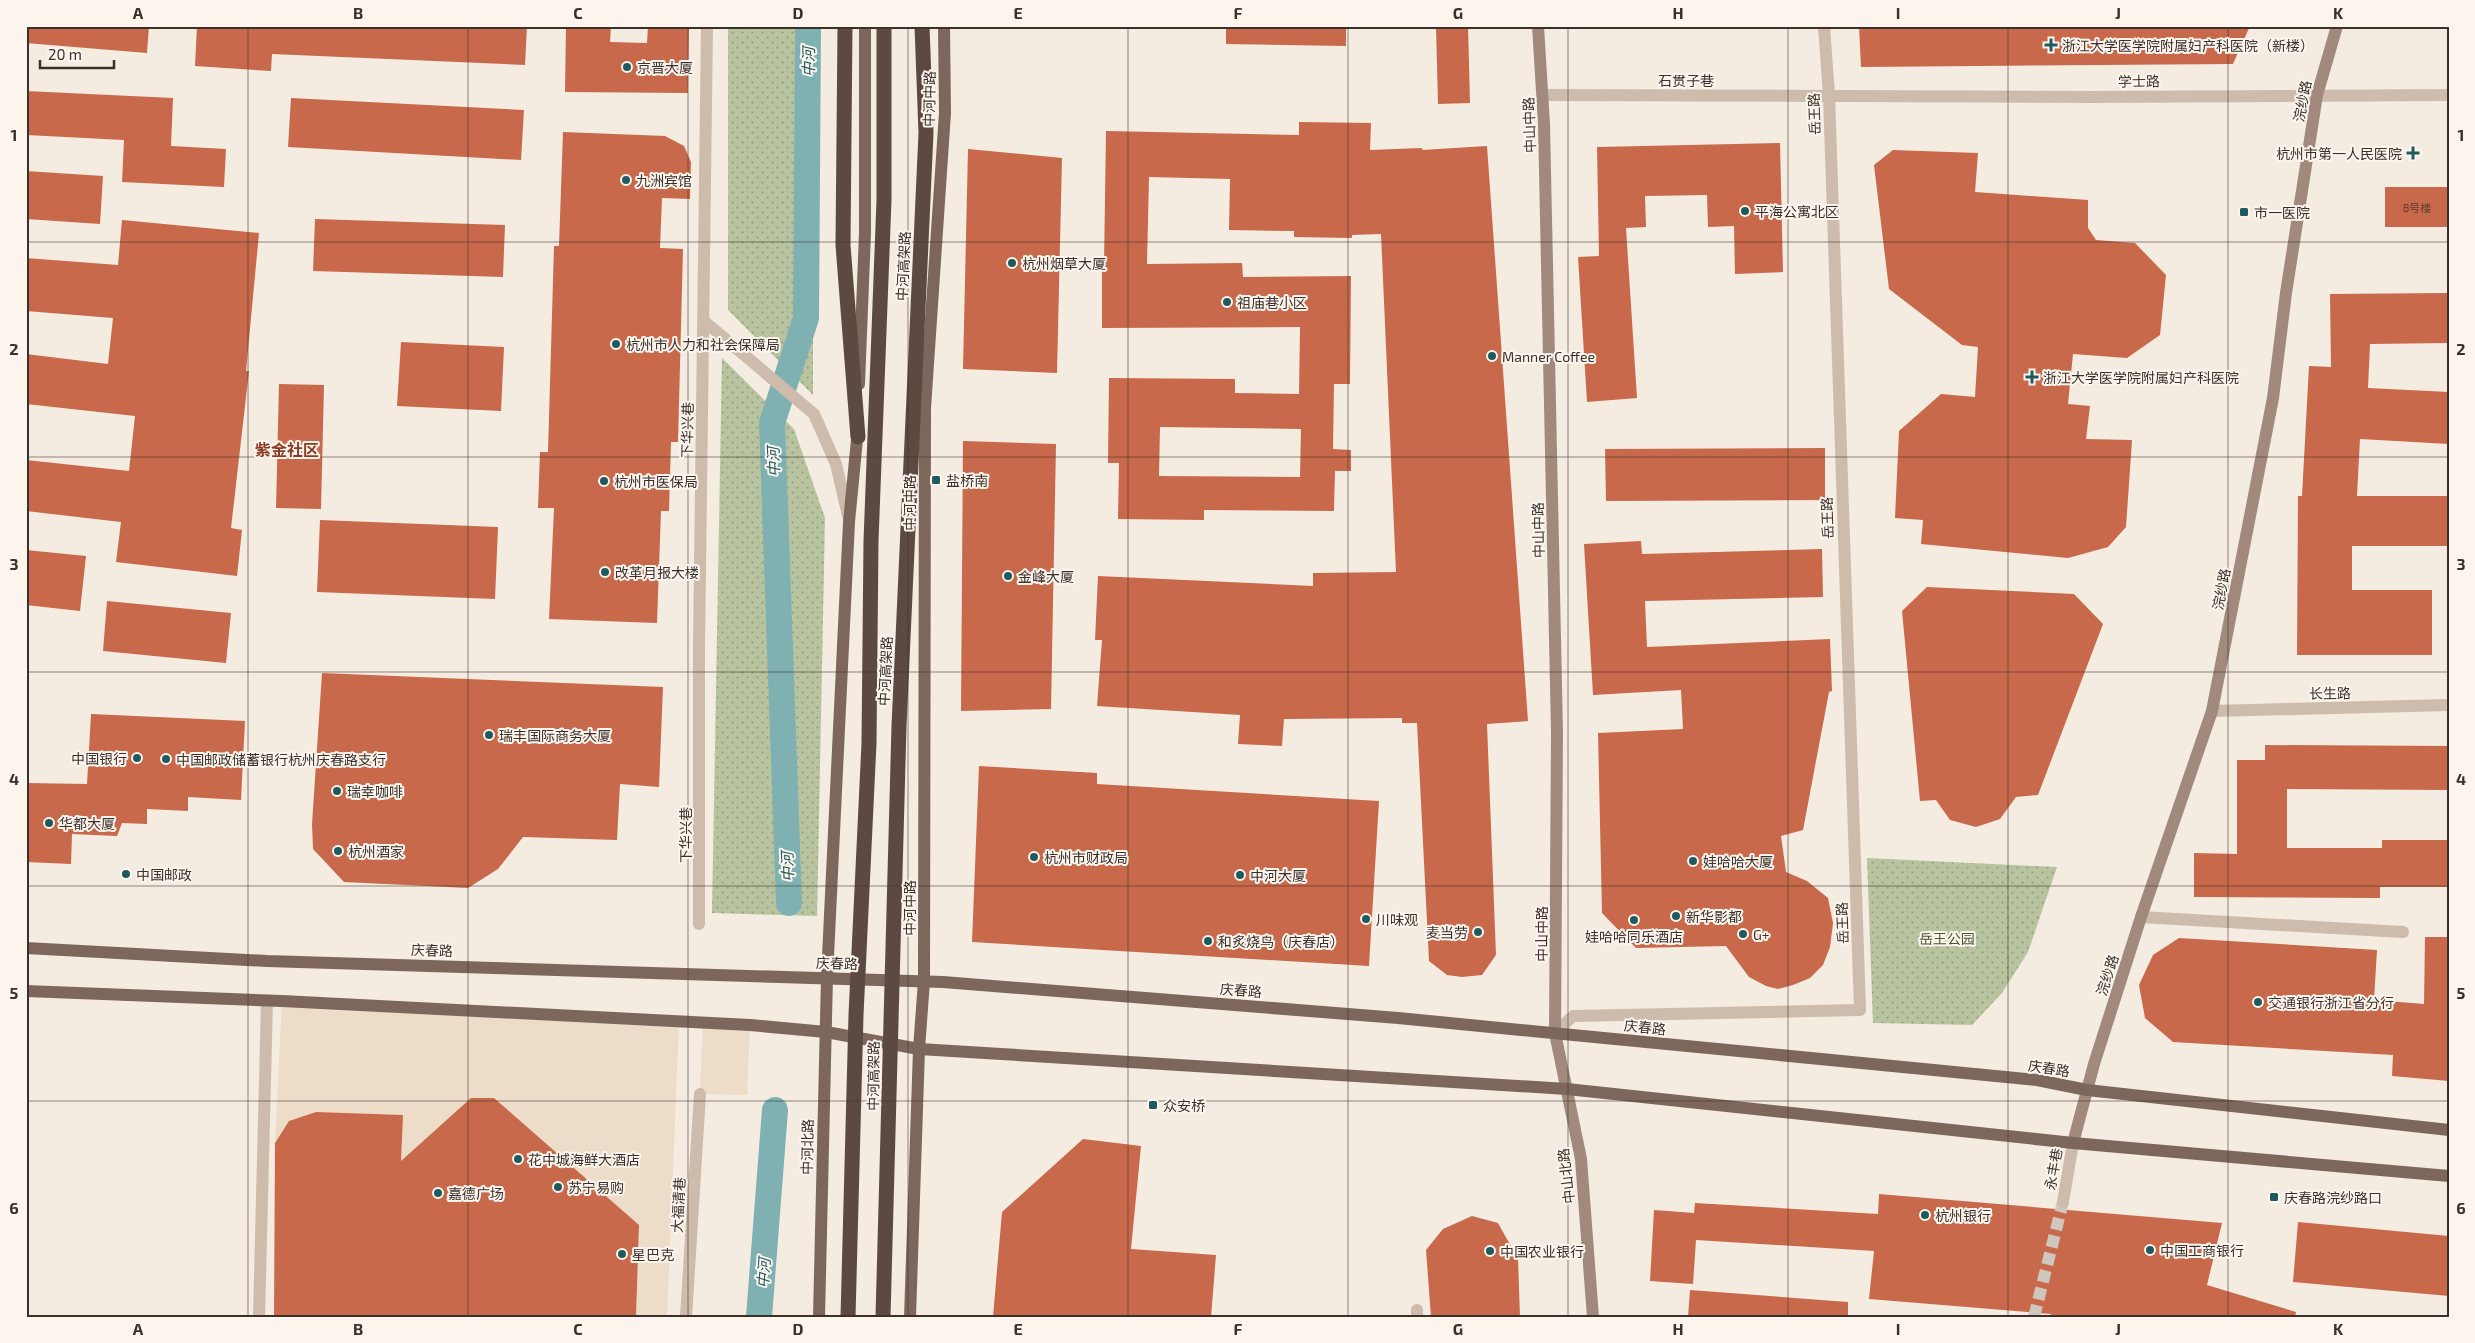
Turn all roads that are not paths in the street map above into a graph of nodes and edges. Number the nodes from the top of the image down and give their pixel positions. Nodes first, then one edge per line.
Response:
1 (707, 26) edge
2 (846, 26) edge
3 (865, 26) edge
4 (884, 26) edge
5 (922, 26) edge
6 (944, 26) edge
7 (1538, 26) edge
8 (1824, 26) edge
9 (2337, 26) edge
10 (1543, 95) junction
11 (1829, 95) junction
12 (2317, 95) junction
13 (2449, 95) edge
14 (704, 321) junction
15 (858, 437) junction
16 (849, 522) junction
17 (2449, 705) edge
18 (2212, 711) junction
19 (2141, 917) junction
20 (699, 924) dead end
21 (2403, 932) dead end
22 (26, 948) edge
23 (827, 977) junction
24 (924, 981) junction
25 (26, 991) edge
26 (267, 1001) junction
27 (826, 1032) junction
28 (1555, 1033) junction
29 (919, 1049) junction
30 (1567, 1089) junction
31 (2087, 1090) junction
32 (700, 1094) dead end
33 (2449, 1130) edge
34 (2073, 1143) junction
35 (2449, 1176) edge
36 (2062, 1202) tunnel mouth
37 (259, 1317) edge
38 (686, 1317) edge
39 (819, 1317) edge
40 (848, 1317) edge
41 (883, 1317) edge
42 (910, 1317) edge
43 (1593, 1317) edge

1 - 14 street, 下华兴巷
2 - 15 highway
3 - 15 main road
4 - 40 highway, 中河高架路, bridge
5 - 41 highway, 中河高架路, bridge
6 - 24 main road, 中河中路
7 - 10 main road, 中山中路
8 - 11 street, 岳王路
9 - 12 main road, 浣纱路
10 - 11 street, 石贯子巷
10 - 28 main road, 中山中路
11 - 12 street, 学士路
11 - 28 street, 岳王路
12 - 13 street, 学士路
12 - 18 main road, 浣纱路
14 - 16 street
14 - 20 street, 下华兴巷
15 - 16 main road
16 - 23 main road
17 - 18 street, 长生路
18 - 19 main road, 浣纱路
19 - 21 street
19 - 31 main road, 浣纱路
22 - 23 main road, 庆春路
23 - 24 main road, 庆春路
23 - 27 main road, 中河北路
24 - 28 main road, 庆春路
24 - 29 main road
25 - 26 main road
26 - 27 main road
26 - 37 street
27 - 29 main road
27 - 39 main road, 中河北路
28 - 30 main road, 中山北路
28 - 31 main road, 庆春路
29 - 30 main road
29 - 42 main road
30 - 34 main road
30 - 43 main road, 中山北路
31 - 33 main road, 庆春路
31 - 34 main road, 浣纱路
32 - 38 street, 大福清巷
34 - 35 main road
34 - 36 street, 永丰巷

